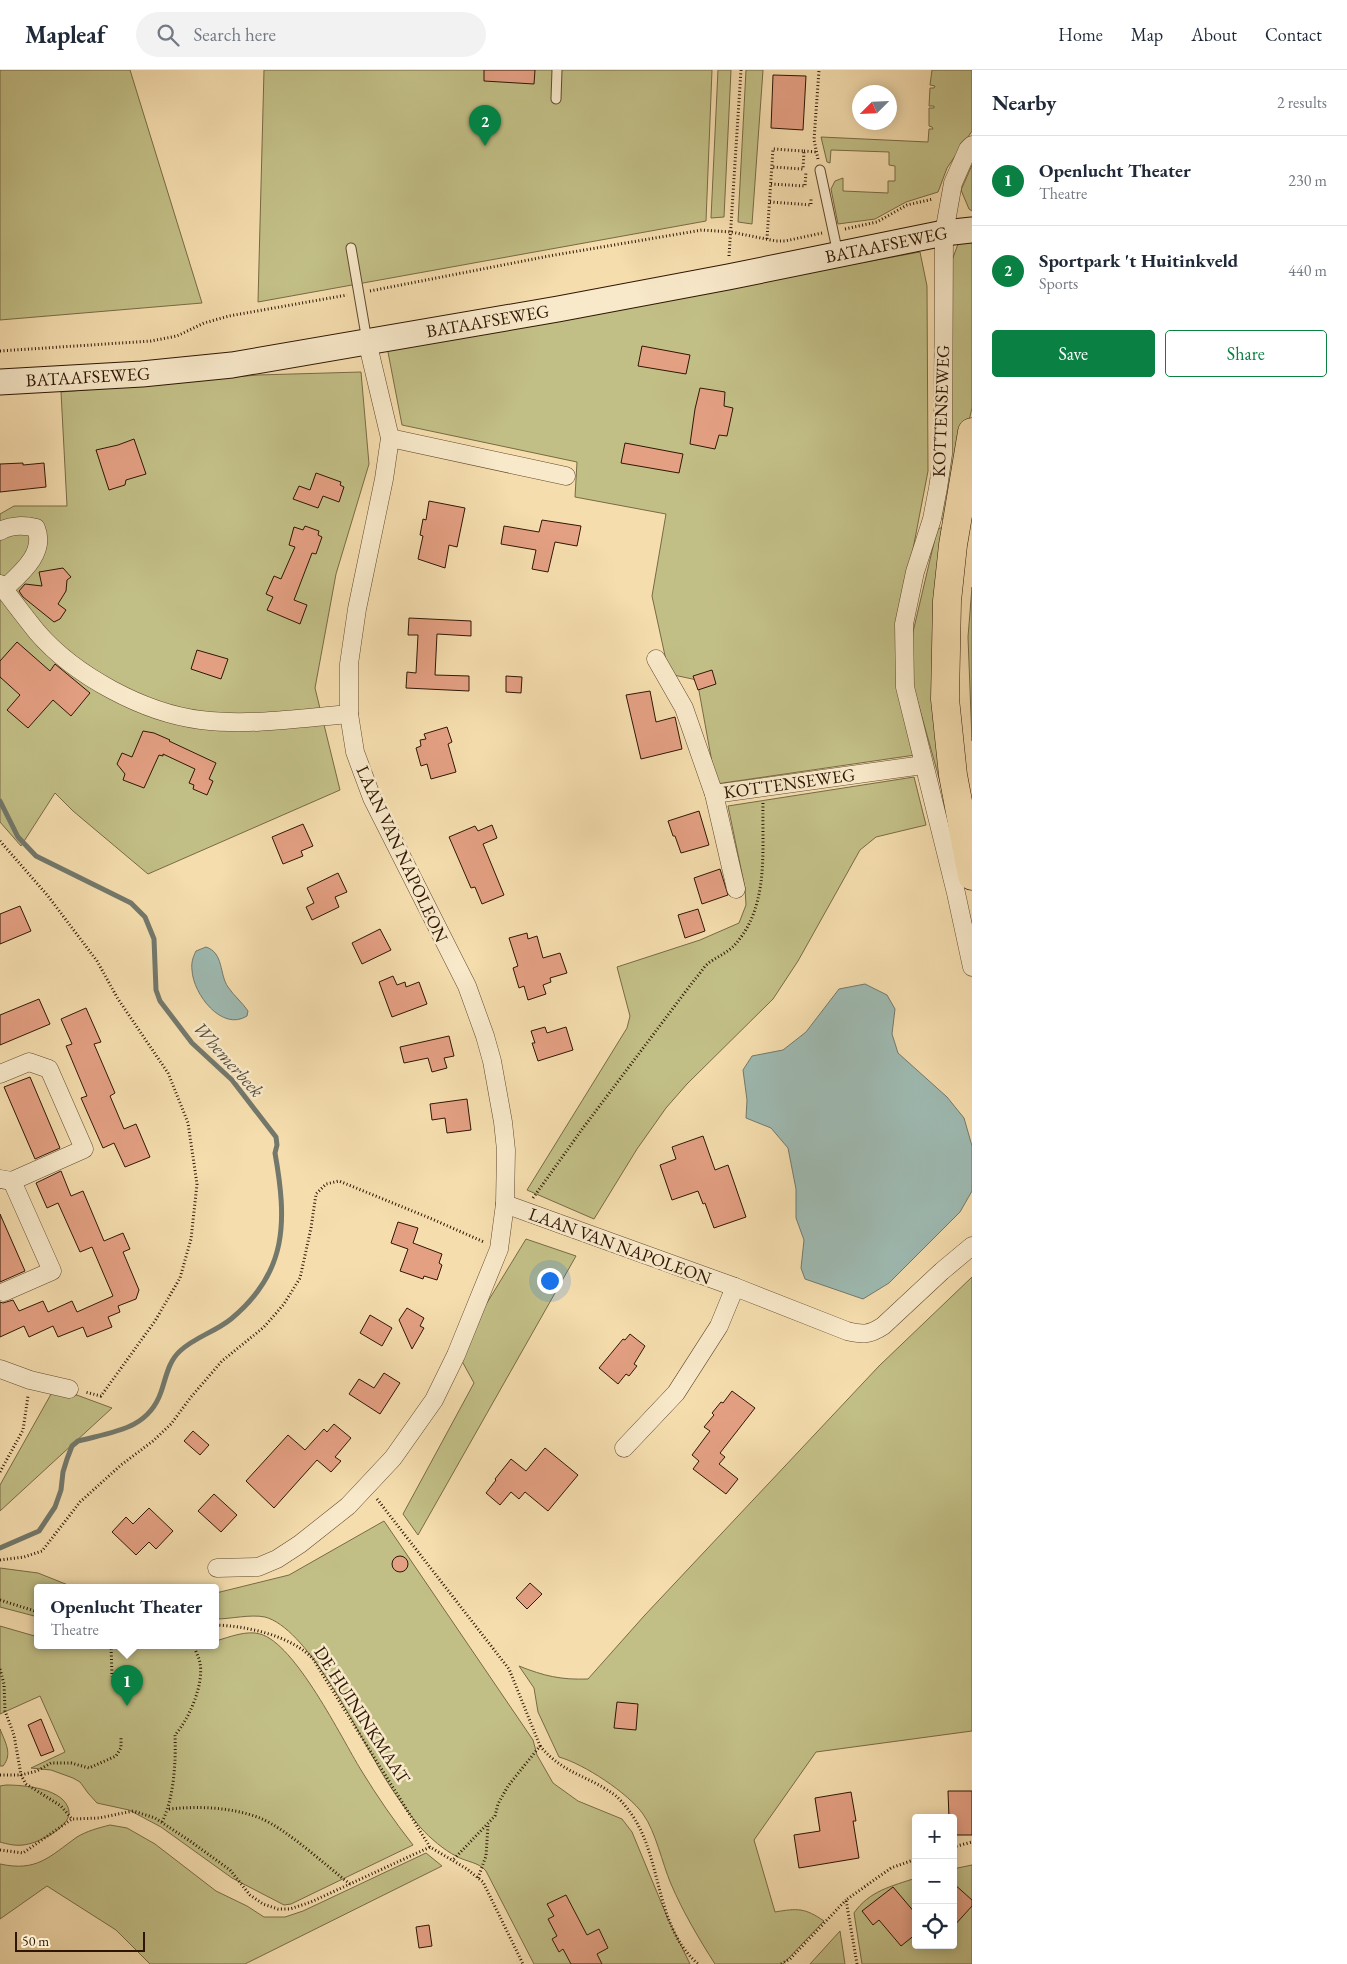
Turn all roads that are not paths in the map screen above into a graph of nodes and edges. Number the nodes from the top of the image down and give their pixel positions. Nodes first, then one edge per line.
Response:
1 (557, 70) edge
2 (556, 99) dead end
3 (972, 145) edge
4 (820, 170) road end
5 (972, 230) edge
6 (944, 232) junction
7 (835, 243) junction
8 (351, 248) dead end
9 (367, 341) junction
10 (0, 382) edge
11 (972, 432) edge
12 (390, 438) junction
13 (566, 476) dead end
14 (957, 525) edge
15 (0, 531) edge
16 (2, 586) edge
17 (656, 659) dead end
18 (350, 714) junction
19 (923, 765) junction
20 (972, 781) edge
21 (714, 794) junction
22 (972, 876) edge
23 (736, 889) dead end
24 (972, 967) edge
25 (0, 1074) edge
26 (6, 1180) edge
27 (505, 1204) junction
28 (972, 1246) edge
29 (735, 1287) junction
30 (4, 1292) dead end
31 (0, 1369) edge
32 (69, 1389) road end
33 (624, 1448) dead end
34 (217, 1568) dead end

1 - 2 lane
3 - 6 street, KOTTENSEWEG
4 - 7 lane
5 - 6 main road, BATAAFSEWEG
6 - 7 main road, BATAAFSEWEG
6 - 14 street, KOTTENSEWEG
7 - 9 main road, BATAAFSEWEG
8 - 9 lane
9 - 10 main road, BATAAFSEWEG
9 - 12 street, LAAN VAN NAPOLEON
11 - 14 main road, KOTTENSEWEG
12 - 13 street
12 - 18 street, LAAN VAN NAPOLEON
14 - 19 street, KOTTENSEWEG
14 - 20 main road, KOTTENSEWEG
14 - 22 main road, KOTTENSEWEG
15 - 16 street
16 - 18 street
17 - 21 street, KOTTENSEWEG
18 - 27 street, LAAN VAN NAPOLEON
19 - 21 street, KOTTENSEWEG
19 - 24 street, KOTTENSEWEG
21 - 23 street, KOTTENSEWEG
25 - 26 street
26 - 30 street
27 - 29 street, LAAN VAN NAPOLEON
27 - 34 street, LAAN VAN NAPOLEON
28 - 29 street, LAAN VAN NAPOLEON
29 - 33 street, LAAN VAN NAPOLEON
31 - 32 street

